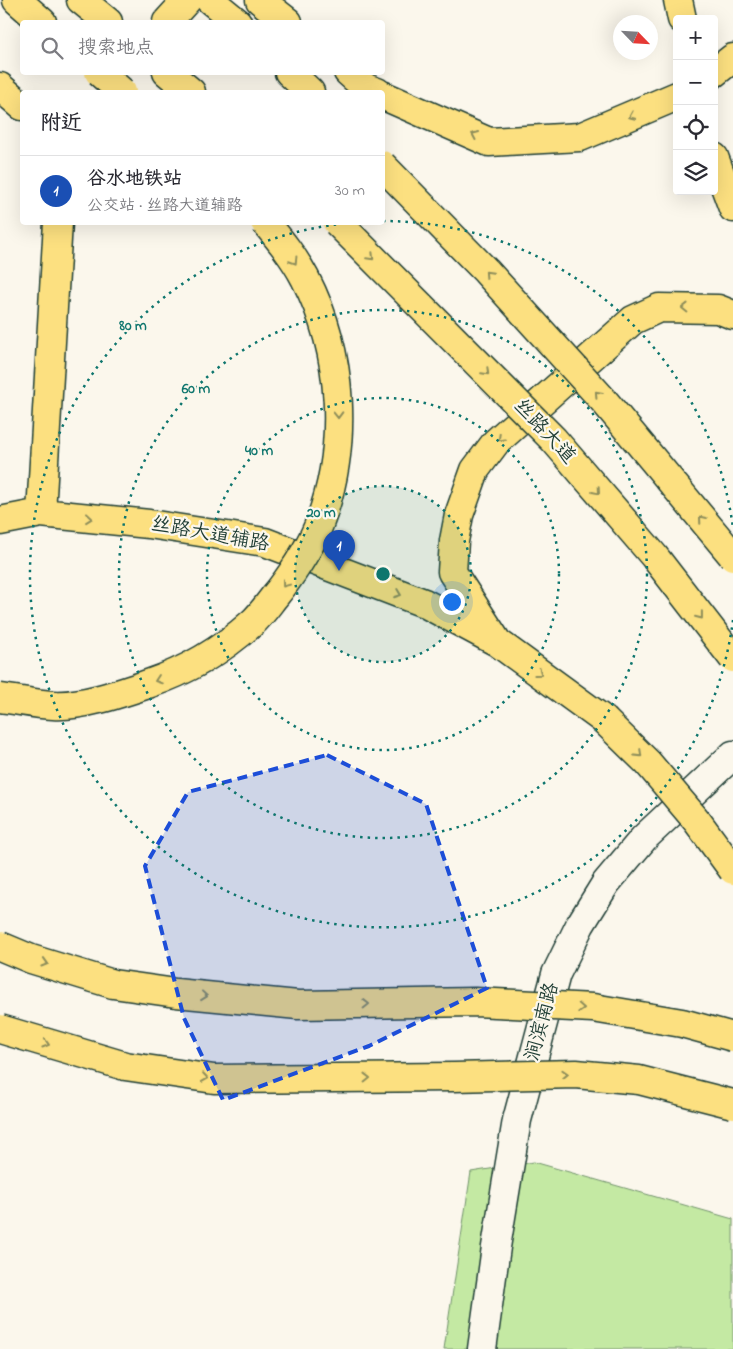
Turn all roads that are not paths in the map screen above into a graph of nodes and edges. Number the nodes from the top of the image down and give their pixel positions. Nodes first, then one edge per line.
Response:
1 (17, 0) edge
2 (80, 0) edge
3 (186, 0) edge
4 (210, 0) edge
5 (260, 0) edge
6 (678, 0) edge
7 (681, 15) edge
8 (40, 20) edge
9 (105, 20) edge
10 (169, 20) edge
11 (235, 20) edge
12 (285, 20) edge
13 (733, 58) edge
14 (718, 70) edge
15 (102, 75) edge
16 (120, 75) edge
17 (171, 75) edge
18 (292, 75) edge
19 (351, 75) edge
20 (0, 87) edge
21 (107, 90) edge
22 (120, 90) edge
23 (189, 90) edge
24 (308, 90) edge
25 (372, 90) edge
26 (385, 96) edge
27 (673, 98) edge
28 (20, 104) edge
29 (385, 167) edge
30 (718, 168) edge
31 (733, 208) edge
32 (58, 225) edge
33 (268, 225) edge
34 (340, 225) edge
35 (733, 315) edge
36 (41, 513) junction
37 (0, 521) edge
38 (733, 556) edge
39 (497, 642) junction
40 (733, 658) edge
41 (0, 698) edge
42 (733, 755) edge
43 (733, 870) edge
44 (0, 946) edge
45 (0, 1029) edge
46 (733, 1037) edge
47 (733, 1104) edge
48 (482, 1349) edge

1 - 8 main road
2 - 9 main road
3 - 10 main road
4 - 11 main road
5 - 12 main road
6 - 7 main road
13 - 14 main road
15 - 22 main road, bridge
16 - 21 main road
17 - 23 main road
18 - 24 main road
19 - 25 main road
20 - 28 main road
27 -> 26 main road
38 -> 29 main road, bridge
30 - 31 main road
32 - 36 main road
33 -> 41 main road, bridge
34 -> 40 main road, 丝路大道, bridge
35 -> 39 main road
36 - 37 main road, 丝路大道辅路
36 -> 39 main road, 丝路大道辅路
39 -> 43 main road, 丝路大道辅路, bridge
42 - 48 street, 涧滨南路
44 -> 46 main road, bridge
45 -> 47 main road, bridge

